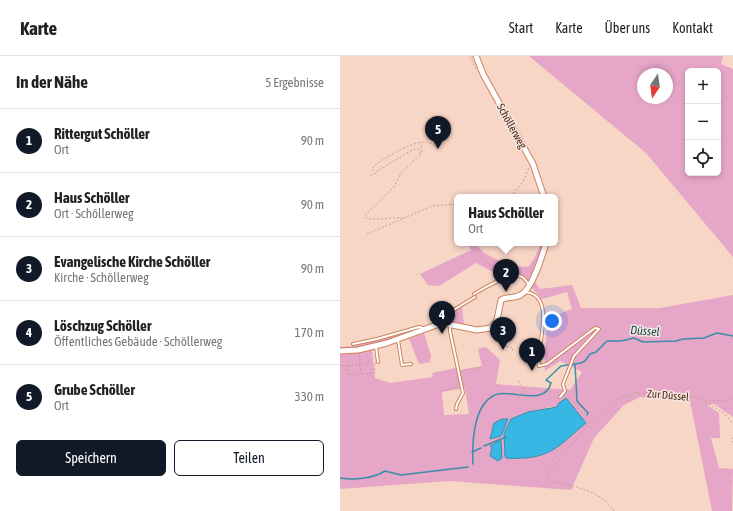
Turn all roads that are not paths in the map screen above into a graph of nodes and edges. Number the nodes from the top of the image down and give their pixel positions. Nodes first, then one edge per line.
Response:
1 (476, 56) edge
2 (543, 194) edge
3 (545, 246) edge
4 (529, 285) junction
5 (525, 291) junction
6 (438, 324) junction
7 (450, 324) junction
8 (426, 329) junction
9 (398, 340) junction
10 (354, 344) dead end
11 (376, 346) junction
12 (340, 351) edge
13 (378, 362) road end
14 (411, 364) dead end
15 (560, 397) dead end
16 (456, 408) dead end

1 - 2 street, Schöllerweg
3 - 4 street
4 - 5 street
4 - 6 lane
5 - 7 street
5 - 15 lane
6 - 7 street
6 - 8 street
7 - 16 lane
8 - 9 street
8 - 10 lane
9 - 11 street
9 - 14 lane
11 - 12 street
11 - 13 lane

